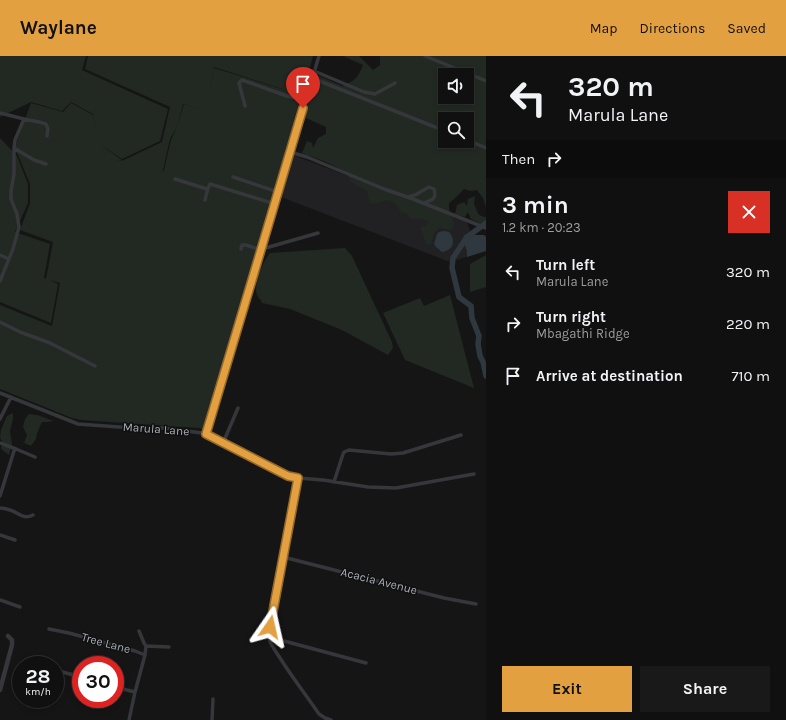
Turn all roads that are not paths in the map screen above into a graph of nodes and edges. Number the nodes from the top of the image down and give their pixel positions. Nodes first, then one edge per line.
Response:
1 (318, 56) edge
2 (425, 56) edge
3 (314, 70) junction
4 (312, 78) junction
5 (486, 81) edge
6 (395, 83) dead end
7 (306, 100) junction
8 (245, 106) dead end
9 (0, 113) edge
10 (24, 119) junction
11 (438, 129) edge
12 (47, 136) dead end
13 (474, 143) edge
14 (14, 148) junction
15 (486, 148) edge
16 (290, 152) junction
17 (46, 164) dead end
18 (233, 177) dead end
19 (175, 179) dead end
20 (207, 190) junction
21 (278, 192) junction
22 (407, 197) junction
23 (204, 200) dead end
24 (424, 203) junction
25 (275, 204) junction
26 (486, 228) edge
27 (318, 233) dead end
28 (241, 249) dead end
29 (261, 250) junction
30 (0, 255) edge
31 (9, 259) junction
32 (0, 281) edge
33 (0, 322) edge
34 (96, 366) dead end
35 (0, 393) edge
36 (11, 397) junction
37 (238, 408) dead end
38 (0, 419) edge
39 (206, 434) junction
40 (460, 435) dead end
41 (223, 442) junction
42 (0, 443) edge
43 (16, 449) junction
44 (35, 457) dead end
45 (474, 474) dead end
46 (298, 478) junction
47 (334, 482) junction
48 (0, 496) edge
49 (0, 508) edge
50 (33, 515) dead end
51 (0, 535) edge
52 (15, 540) dead end
53 (283, 557) junction
54 (0, 600) edge
55 (476, 604) dead end
56 (20, 607) dead end
57 (49, 629) dead end
58 (139, 631) dead end
59 (8, 636) dead end
60 (269, 637) junction
61 (146, 646) junction
62 (170, 647) dead end
63 (145, 655) junction
64 (366, 662) dead end
65 (124, 689) edge
66 (0, 690) edge
67 (135, 692) junction
68 (213, 699) dead end
69 (129, 720) edge
70 (212, 720) edge
71 (331, 720) edge

1 - 3 street
2 - 5 street
3 - 4 street
3 - 6 street
4 - 7 street
4 - 11 street
7 - 8 street
7 - 16 street
9 - 10 street
10 - 12 street
10 - 14 street
13 - 15 street
14 - 17 street
14 - 31 street
16 - 21 street
16 - 22 street
18 - 21 street
19 - 20 street
20 - 23 street
20 - 25 street
21 - 25 street
22 - 24 street
22 - 24 street
24 - 26 street
25 - 29 street
27 - 29 street
28 - 29 street
29 - 39 street
30 - 31 street
31 - 32 street
33 - 34 street
35 - 36 street, Marula Lane
36 - 38 street
36 - 39 street, Marula Lane
37 - 41 street
39 - 41 street, Marula Lane
40 - 47 street
41 - 46 street, Marula Lane
42 - 43 street
43 - 44 street
43 - 48 street
45 - 47 street, Marula Lane
46 - 47 street, Marula Lane
46 - 53 street
49 - 50 street
51 - 52 street
53 - 55 street, Acacia Avenue
53 - 60 street
54 - 56 street
57 - 63 street, Tree Lane
58 - 61 street
59 - 66 street
60 - 64 street
60 - 71 street
61 - 62 street
61 - 63 street
63 - 67 street, Tree Lane
65 - 67 street
67 - 69 street, Tree Lane
68 - 70 street

